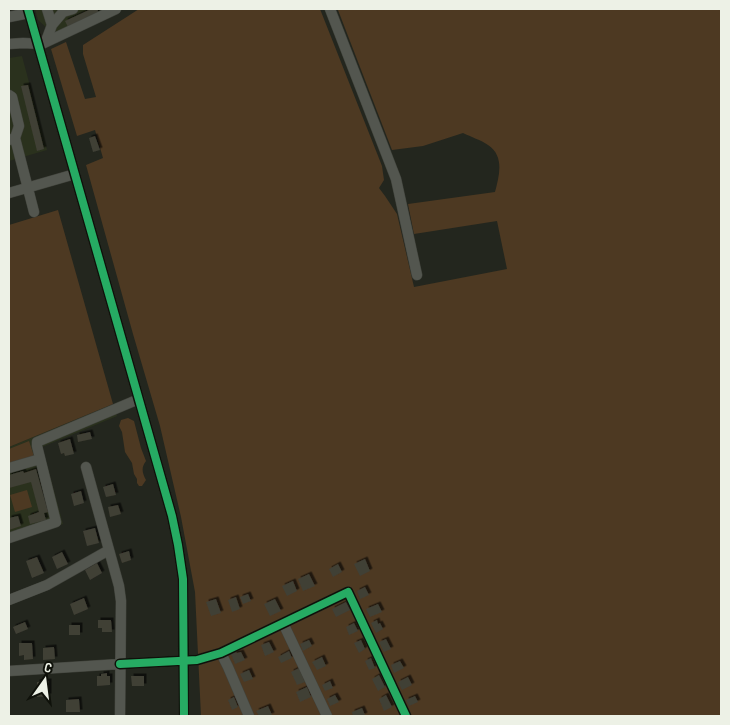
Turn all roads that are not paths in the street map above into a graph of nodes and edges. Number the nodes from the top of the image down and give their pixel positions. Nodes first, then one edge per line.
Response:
1 (47, 9) edge
2 (72, 9) edge
3 (116, 9) edge
4 (330, 9) edge
5 (28, 11) edge
6 (9, 17) edge
7 (52, 25) junction
8 (42, 42) junction
9 (9, 44) edge
10 (9, 95) edge
11 (12, 139) edge
12 (75, 174) junction
13 (28, 187) junction
14 (9, 193) edge
15 (34, 212) dead end
16 (417, 275) dead end
17 (139, 399) junction
18 (40, 460) junction
19 (86, 467) dead end
20 (9, 468) edge
21 (9, 538) edge
22 (109, 550) junction
23 (9, 600) edge
24 (283, 623) junction
25 (221, 653) junction
26 (184, 660) junction
27 (120, 664) junction
28 (9, 671) edge
29 (120, 716) edge
30 (184, 716) edge
31 (249, 716) edge
32 (328, 716) edge
33 (406, 716) edge

1 - 7 street
2 - 7 street
3 - 8 street
4 - 16 street
5 - 6 street
5 - 8 street
7 - 8 street
8 - 9 street
8 - 12 street
10 - 11 street
11 - 13 street
12 - 13 street
12 - 17 street
13 - 14 street
13 - 15 street
17 - 18 street
17 - 26 street
18 - 20 street
18 - 21 street
19 - 22 street
22 - 23 street
22 - 27 street
24 - 25 street
24 - 32 street
24 - 33 street
25 - 26 street
25 - 31 street
26 - 27 street
26 - 30 street
27 - 28 street
27 - 29 street

